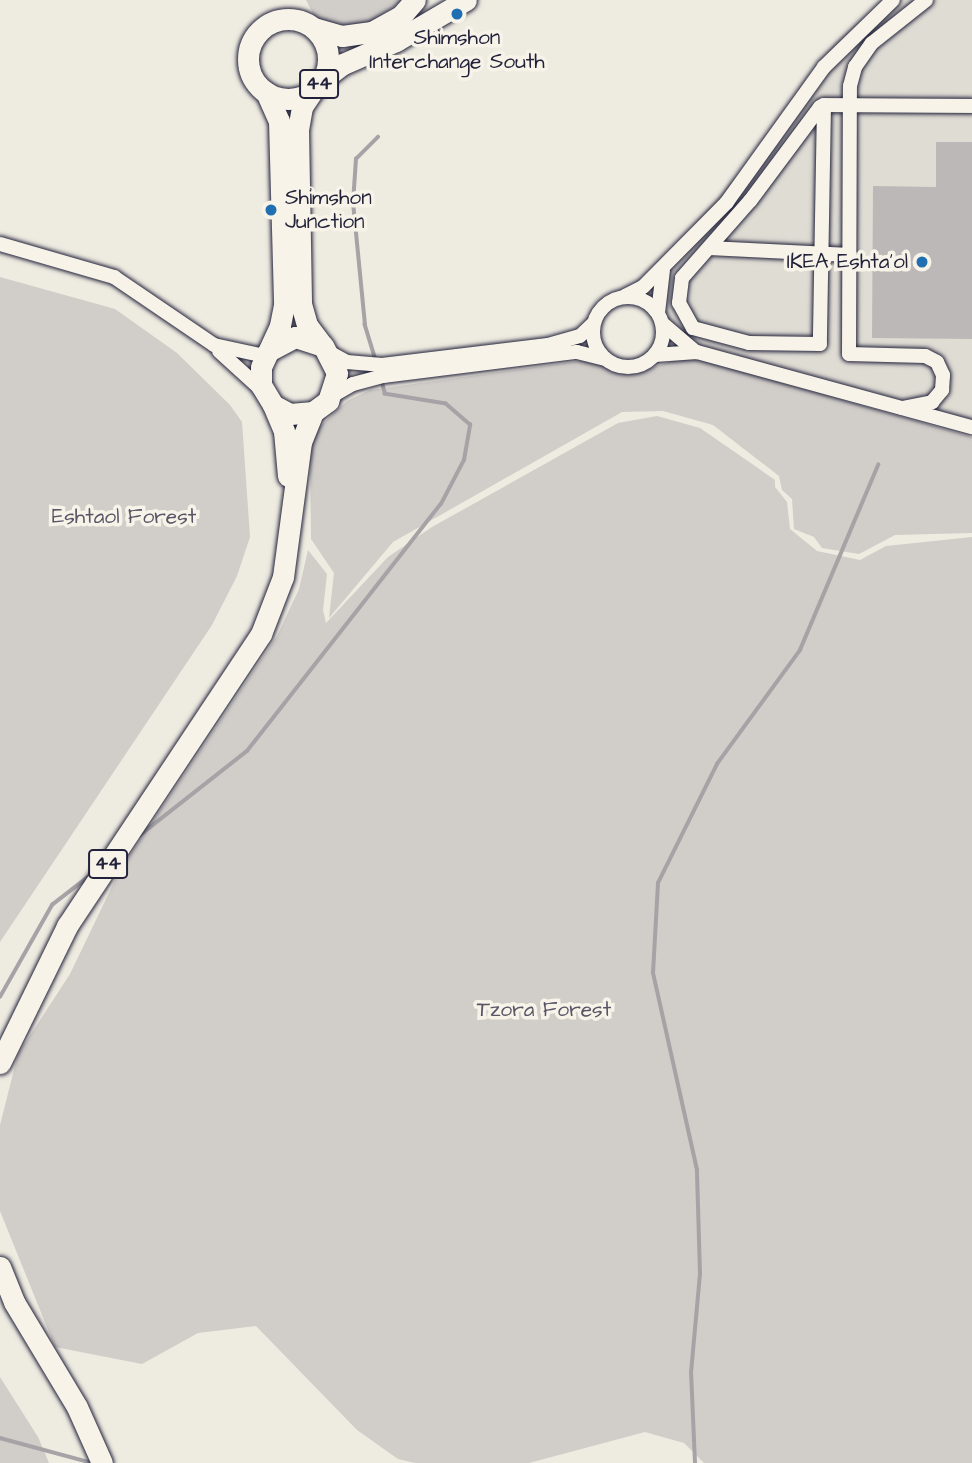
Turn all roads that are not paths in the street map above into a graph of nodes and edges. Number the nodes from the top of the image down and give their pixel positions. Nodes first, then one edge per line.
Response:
1 (278, 0) edge
2 (298, 0) edge
3 (415, 0) edge
4 (466, 0) edge
5 (893, 0) edge
6 (926, 0) edge
7 (265, 26) junction
8 (311, 26) junction
9 (318, 84) junction
10 (266, 92) junction
11 (824, 105) junction
12 (851, 105) junction
13 (972, 106) edge
14 (0, 244) edge
15 (709, 248) junction
16 (821, 254) junction
17 (850, 255) junction
18 (666, 263) junction
19 (625, 296) junction
20 (660, 318) junction
21 (593, 324) junction
22 (206, 342) junction
23 (325, 349) junction
24 (697, 352) junction
25 (267, 354) junction
26 (655, 355) junction
27 (605, 359) junction
28 (376, 371) junction
29 (332, 396) junction
30 (268, 398) junction
31 (902, 408) junction
32 (313, 412) junction
33 (972, 427) edge
34 (235, 675) junction
35 (0, 1063) edge
36 (0, 1267) edge
37 (102, 1463) edge

1 - 7 highway, 44
2 - 8 highway, 44
3 - 8 highway
4 - 9 highway
5 - 18 street
6 - 12 street
7 - 8 highway
7 - 10 highway, 44
8 - 9 highway, 44
9 - 10 highway, 44
9 - 23 highway, 44
10 - 25 highway, 44
11 - 12 street
11 - 15 street
11 - 16 street
12 - 13 street
12 - 17 street
14 - 22 street
15 - 16 street
15 - 16 street
16 - 17 street
17 - 31 street
18 - 19 street
18 - 20 street
19 - 20 street
19 - 21 street
20 - 24 street
20 - 26 street
21 - 27 street
21 - 28 street
22 - 25 street
22 - 30 street
23 - 25 highway
23 - 28 street
23 - 29 highway, 44
24 - 26 street
24 - 31 street
25 - 30 highway, 44
26 - 27 street
27 - 28 street
28 - 29 street
29 - 32 highway, 44
30 - 32 highway
30 - 34 highway, 44
31 - 33 street
32 - 34 highway, 44
34 - 35 highway, 44
36 - 37 highway

